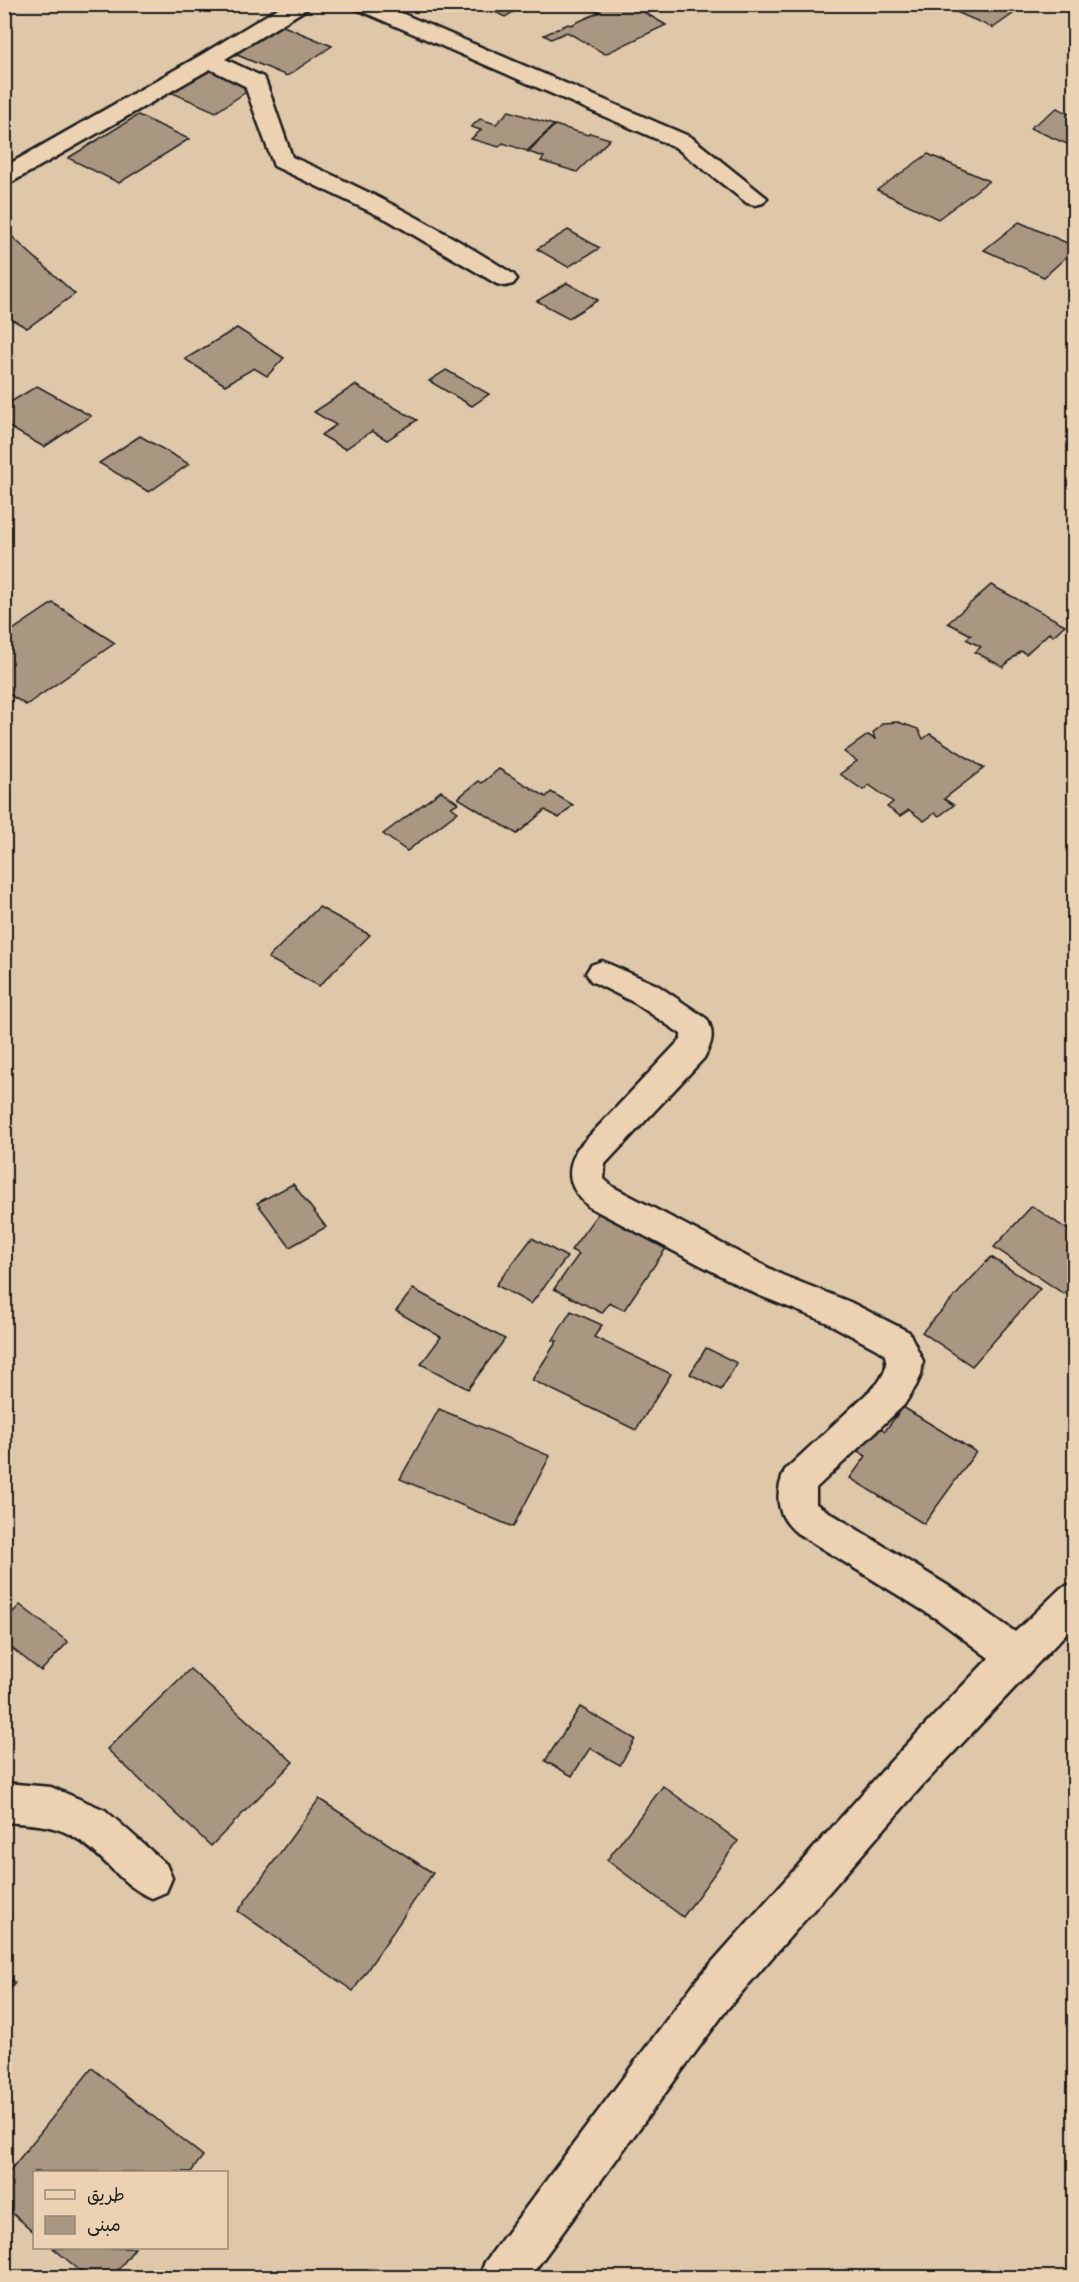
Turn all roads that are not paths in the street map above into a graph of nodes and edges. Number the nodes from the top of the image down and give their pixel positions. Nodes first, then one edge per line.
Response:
1 (301, 4) edge
2 (360, 4) edge
3 (209, 60) junction
4 (10, 170) edge
5 (754, 198) dead end
6 (505, 279) dead end
7 (602, 973) dead end
8 (1074, 1600) edge
9 (1017, 1656) junction
10 (4, 1802) edge
11 (152, 1878) dead end
12 (501, 2277) edge

1 - 3 street
2 - 5 street
3 - 4 street
3 - 6 street
7 - 9 street
8 - 9 street
9 - 12 street
10 - 11 street

